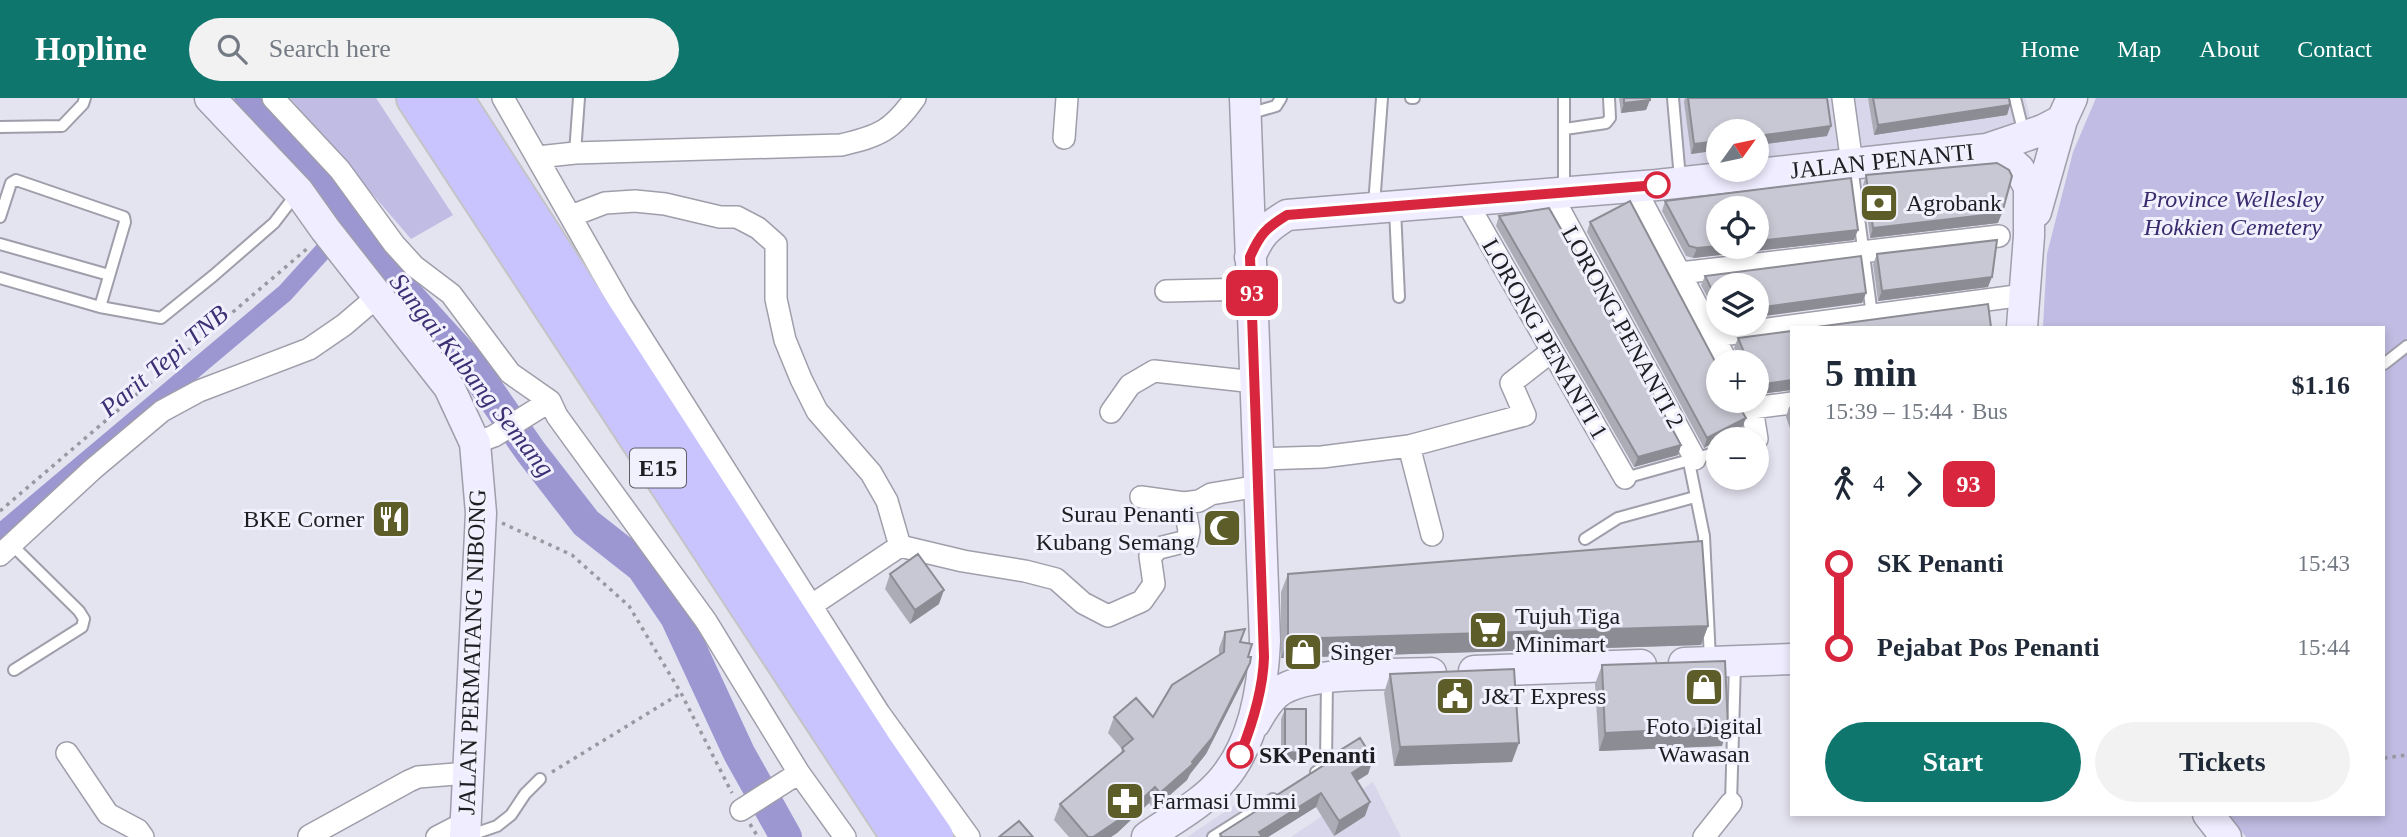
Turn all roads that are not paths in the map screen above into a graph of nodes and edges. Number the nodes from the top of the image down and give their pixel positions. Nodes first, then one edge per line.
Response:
1 (85, 98) edge
2 (210, 98) edge
3 (273, 98) edge
4 (416, 98) edge
5 (453, 98) edge
6 (503, 98) edge
7 (579, 98) edge
8 (915, 98) edge
9 (1067, 98) edge
10 (1281, 98) edge
11 (1382, 98) edge
12 (1564, 98) edge
13 (1609, 98) edge
14 (1673, 98) edge
15 (1843, 98) edge
16 (2015, 98) edge
17 (1245, 106) edge
18 (2067, 109) edge
19 (0, 127) edge
20 (1565, 129) junction
21 (2025, 136) junction
22 (1064, 138) dead end
23 (1987, 149) junction
24 (575, 153) junction
25 (538, 157) junction
26 (1852, 164) junction
27 (1247, 170) junction
28 (1680, 183) junction
29 (1634, 187) junction
30 (298, 191) junction
31 (1558, 193) junction
32 (1466, 201) junction
33 (1385, 207) junction
34 (1287, 215) junction
35 (571, 216) junction
36 (0, 217) edge
37 (1999, 236) dead end
38 (2029, 236) junction
39 (0, 244) edge
40 (1863, 252) junction
41 (1250, 257) junction
42 (1680, 273) junction
43 (109, 275) junction
44 (0, 278) edge
45 (1251, 289) junction
46 (1166, 291) dead end
47 (2024, 295) junction
48 (378, 296) junction
49 (1399, 297) dead end
50 (100, 307) junction
51 (1871, 316) junction
52 (1706, 321) edge
53 (1790, 326) edge
54 (1792, 326) edge
55 (2022, 326) edge
56 (1769, 329) edge
57 (1714, 336) edge
58 (2407, 346) edge
59 (1721, 350) edge
60 (1552, 351) junction
61 (2385, 363) edge
62 (1255, 382) junction
63 (1790, 403) edge
64 (545, 404) junction
65 (1769, 404) edge
66 (1111, 412) dead end
67 (484, 439) junction
68 (1409, 446) junction
69 (1706, 456) edge
70 (1692, 460) junction
71 (1258, 472) junction
72 (1625, 478) joint
73 (1695, 496) junction
74 (1141, 497) dead end
75 (1184, 503) junction
76 (1432, 535) dead end
77 (1585, 539) dead end
78 (900, 546) junction
79 (6, 550) edge
80 (812, 605) junction
81 (1265, 641) junction
82 (1790, 659) edge
83 (1723, 662) junction
84 (14, 670) dead end
85 (1324, 677) junction
86 (1249, 733) junction
87 (67, 753) dead end
88 (468, 773) junction
89 (540, 779) road end
90 (791, 779) junction
91 (1303, 780) edge
92 (1281, 794) edge
93 (1731, 803) joint
94 (746, 808) road end
95 (2210, 816) edge
96 (465, 832) edge
97 (309, 836) edge
98 (143, 837) edge
99 (437, 837) edge
100 (845, 837) edge
101 (901, 837) edge
102 (934, 837) edge
103 (969, 837) edge
104 (1147, 837) edge
105 (1213, 837) edge
106 (1704, 837) edge
107 (2226, 837) edge

1 - 19 lane
2 - 30 main road, JALAN PERMATANG NIBONG
3 - 64 street
4 - 101 highway, E15
5 - 102 highway, E15
6 - 25 street
7 - 24 lane
8 - 24 street
9 - 22 street
10 - 17 lane
11 - 33 lane
12 - 20 lane
13 - 20 lane
14 - 28 lane
15 - 26 street
16 - 21 lane
17 - 27 main road
18 - 21 main road
18 - 38 main road
20 - 31 lane
21 - 23 main road
23 - 26 main road, JALAN PENANTI
23 - 38 main road, JALAN PENANTI
24 - 25 street
25 - 35 street
26 - 28 main road, JALAN PENANTI
26 - 40 lane
27 - 34 main road
27 - 41 main road
28 - 29 main road, JALAN PENANTI
29 - 31 main road, JALAN PENANTI
29 - 42 street
30 - 48 main road, JALAN PERMATANG NIBONG
30 - 50 lane
31 - 32 main road, JALAN PENANTI
31 - 70 street, LORONG PENANTI 2
32 - 33 main road, JALAN PENANTI
32 - 60 street, LORONG PENANTI 1
33 - 34 main road, JALAN PENANTI
33 - 49 lane
34 - 41 main road
35 - 78 street
35 - 80 street
36 - 43 lane
37 - 40 street
38 - 47 main road, JALAN PENANTI
39 - 43 lane
40 - 42 street
40 - 51 lane
41 - 45 main road
42 - 52 street
43 - 50 lane
44 - 50 lane
45 - 46 street
45 - 62 main road
47 - 51 street
47 - 55 main road, JALAN PENANTI
48 - 67 main road, JALAN PERMATANG NIBONG
48 - 79 street
51 - 54 street
53 - 56 street
57 - 59 street
58 - 61 lane
60 - 68 street
60 - 72 street, LORONG PENANTI 1
62 - 66 street
62 - 71 main road
63 - 65 street
64 - 67 street
64 - 90 street
67 - 88 main road, JALAN PERMATANG NIBONG
68 - 71 street
68 - 76 street
69 - 70 lane
70 - 72 lane
70 - 73 lane
71 - 75 street
71 - 81 main road
73 - 77 lane
73 - 83 lane
74 - 75 street
75 - 78 street
78 - 80 street
79 - 84 lane
80 - 103 street
81 - 85 main road
81 - 86 main road
82 - 83 main road
83 - 85 main road
83 - 93 lane
85 - 86 main road
85 - 91 lane
86 - 104 main road
87 - 98 street
88 - 96 main road, JALAN PERMATANG NIBONG
88 - 97 street
89 - 96 lane
90 - 94 street
90 - 100 street
92 - 105 lane
93 - 106 street
95 - 107 main road
96 - 99 street

